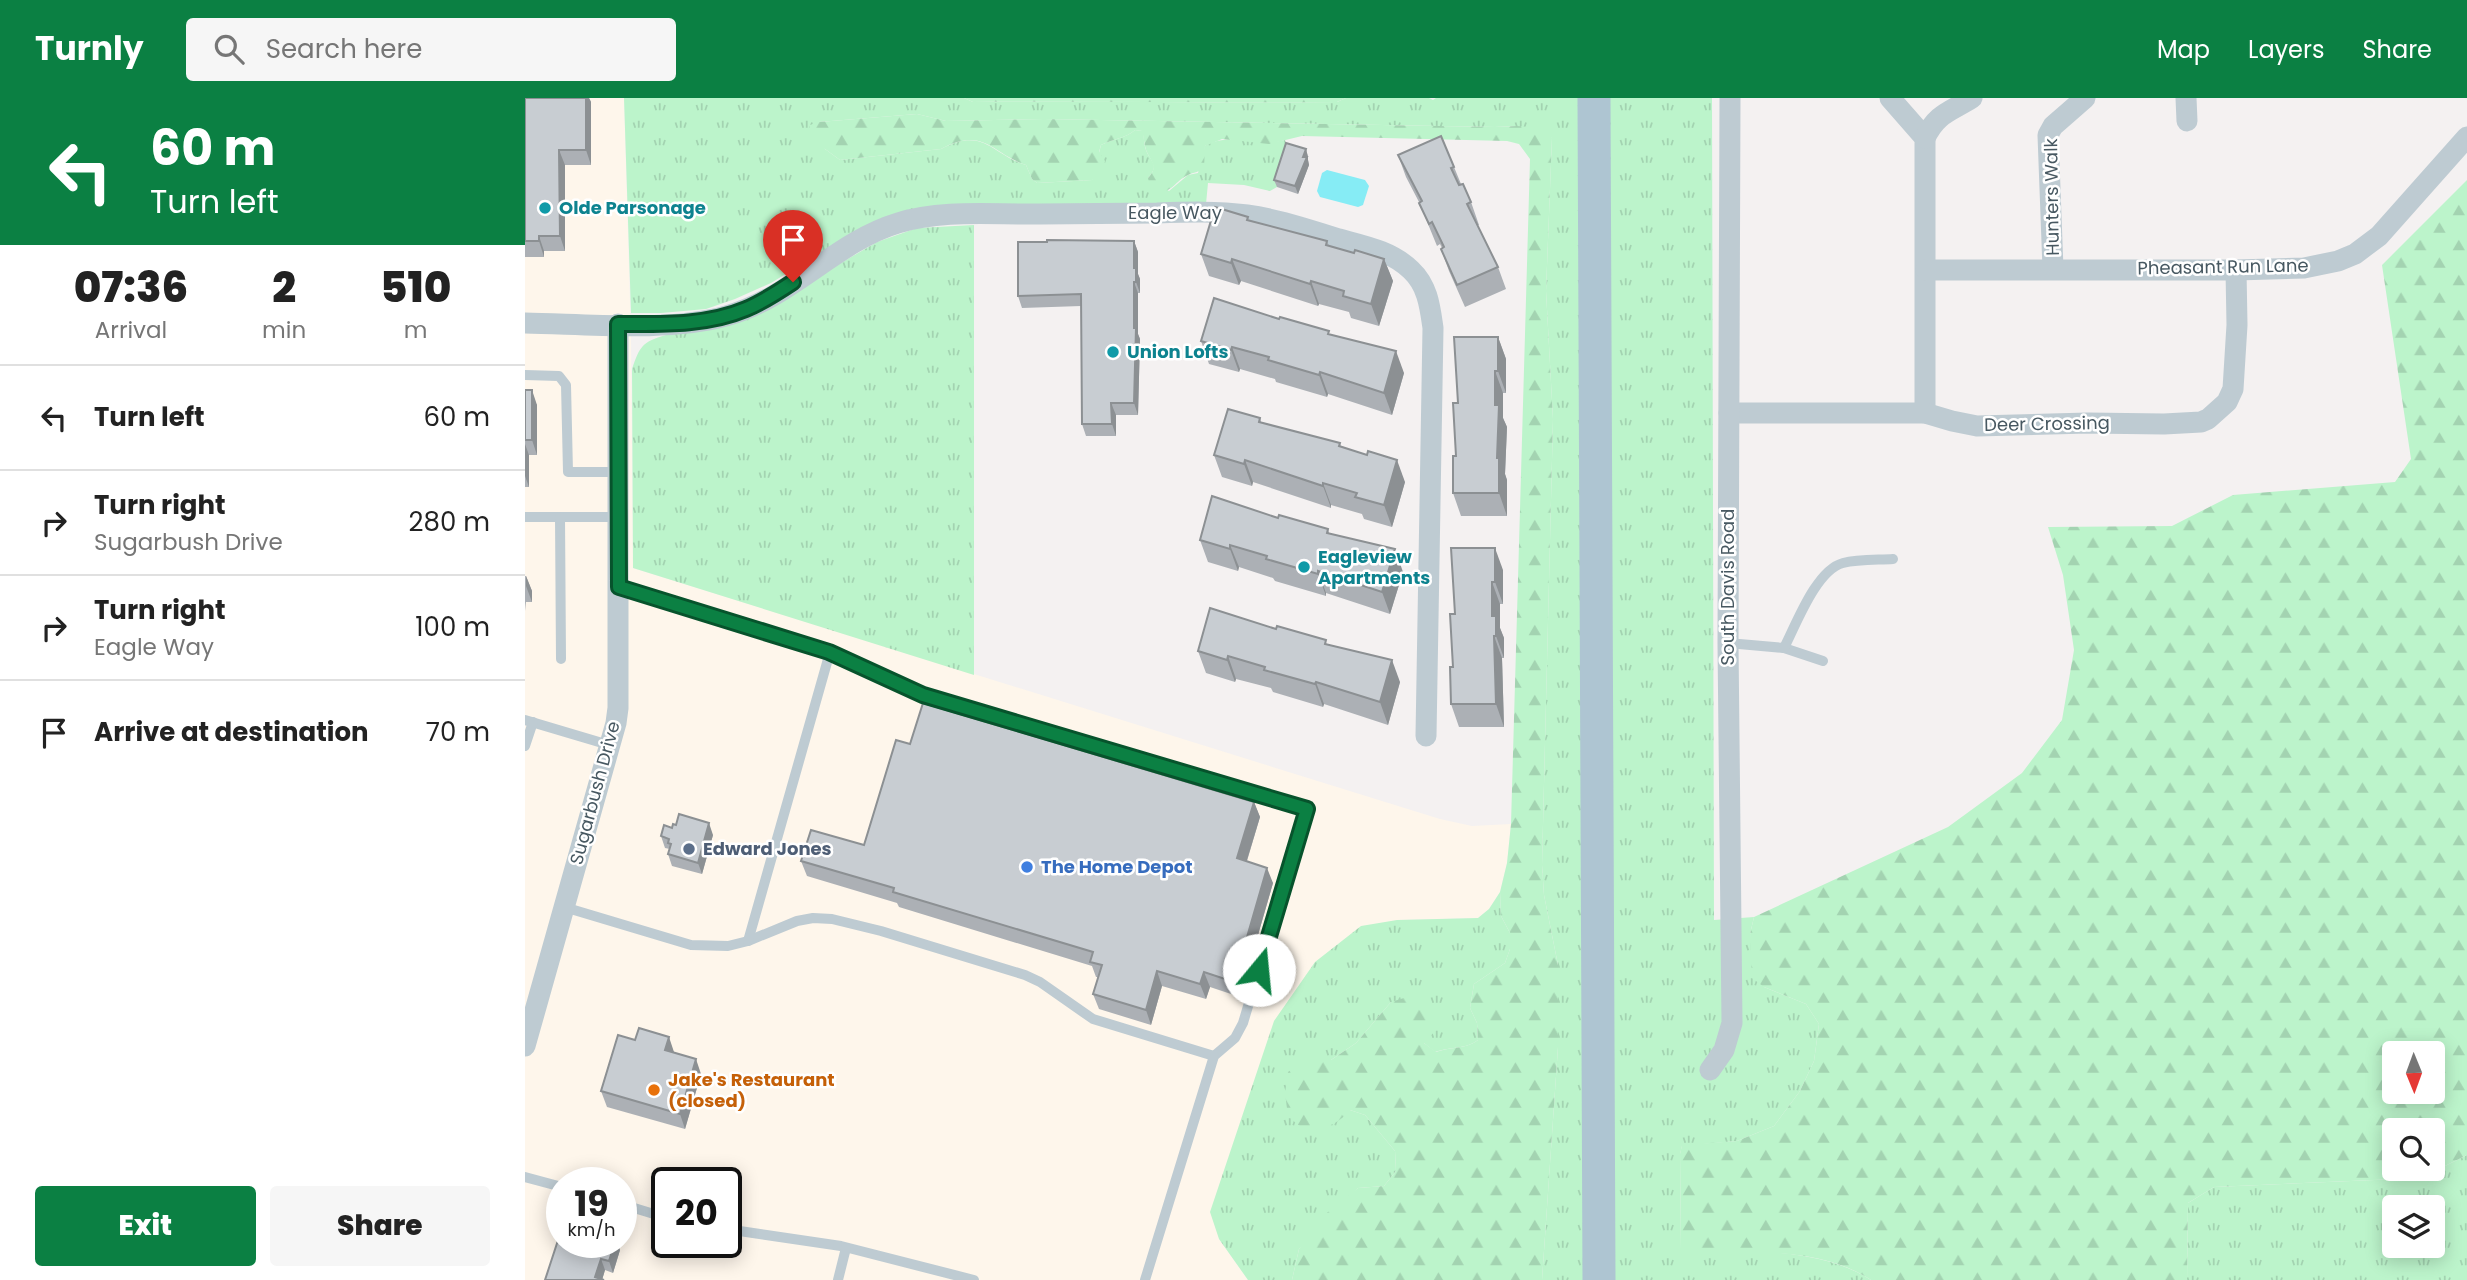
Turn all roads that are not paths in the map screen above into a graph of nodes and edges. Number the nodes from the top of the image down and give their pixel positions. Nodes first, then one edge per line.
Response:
1 (1594, 98) edge
2 (1730, 98) edge
3 (1890, 98) edge
4 (1972, 98) edge
5 (2085, 98) edge
6 (2186, 98) edge
7 (2187, 121) dead end
8 (2467, 137) edge
9 (1925, 138) junction
10 (2053, 269) junction
11 (1926, 270) junction
12 (2236, 270) junction
13 (525, 323) edge
14 (618, 324) junction
15 (525, 375) edge
16 (1926, 412) junction
17 (1729, 413) junction
18 (618, 471) junction
19 (525, 517) edge
20 (560, 517) junction
21 (618, 517) junction
22 (1893, 559) dead end
23 (619, 587) junction
24 (1728, 643) junction
25 (1784, 648) junction
26 (829, 652) junction
27 (561, 659) dead end
28 (1823, 661) dead end
29 (529, 721) edge
30 (1426, 736) dead end
31 (610, 745) junction
32 (525, 746) edge
33 (564, 907) junction
34 (748, 941) junction
35 (525, 1045) edge
36 (1214, 1056) junction
37 (1710, 1070) dead end
38 (525, 1177) edge
39 (546, 1183) edge
40 (742, 1232) edge
41 (846, 1248) junction
42 (838, 1280) edge
43 (974, 1280) edge
44 (1145, 1280) edge
45 (1599, 1280) edge

1 - 45 main road
2 - 17 street, South Davis Road
3 - 9 street
4 - 9 street
5 - 10 street, Hunters Walk
6 - 7 street
8 - 12 street, Pheasant Run Lane
9 - 11 street
10 - 11 street, Pheasant Run Lane
10 - 12 street, Pheasant Run Lane
11 - 16 street
12 - 16 street, Deer Crossing
13 - 14 street, Eagle Way
14 - 18 street, Sugarbush Drive
14 - 30 street, Eagle Way
15 - 18 lane
16 - 17 street, Deer Crossing
17 - 24 street, South Davis Road
18 - 21 street, Sugarbush Drive
19 - 20 lane
20 - 21 lane
20 - 27 lane
21 - 23 street, Sugarbush Drive
22 - 25 lane
23 - 26 lane
23 - 31 street, Sugarbush Drive
24 - 25 lane
24 - 37 street, South Davis Road
25 - 28 lane
26 - 34 lane
26 - 36 lane
29 - 31 lane
29 - 32 lane
31 - 33 street, Sugarbush Drive
33 - 34 lane
33 - 35 street, Sugarbush Drive
34 - 36 lane
36 - 44 lane
38 - 39 lane
40 - 41 lane
41 - 42 lane
41 - 43 lane

